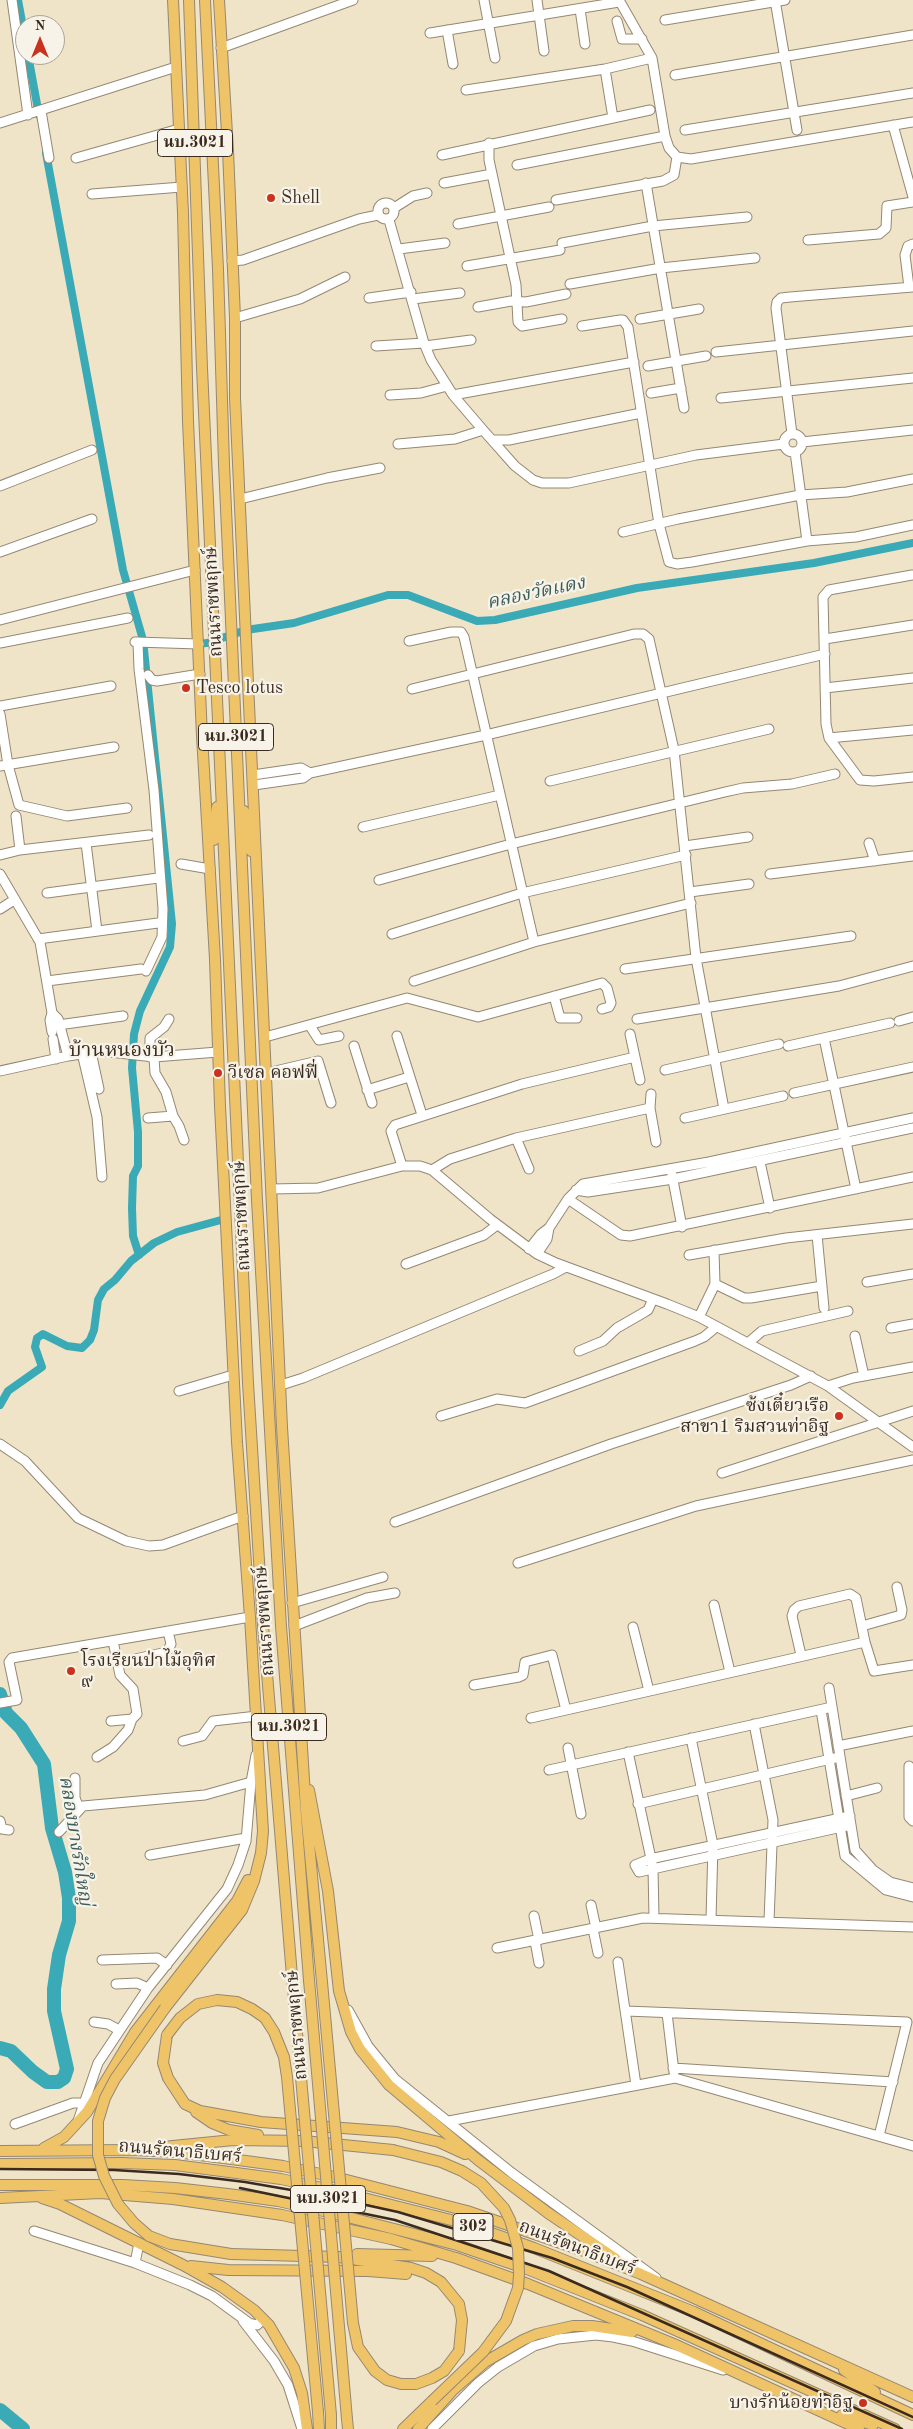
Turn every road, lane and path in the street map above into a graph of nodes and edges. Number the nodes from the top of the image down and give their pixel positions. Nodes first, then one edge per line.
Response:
1 (12, 0) edge
2 (173, 0) edge
3 (189, 0) edge
4 (205, 0) edge
5 (219, 0) edge
6 (353, 0) edge
7 (484, 0) edge
8 (537, 0) edge
9 (785, 0) edge
10 (619, 1) edge
11 (775, 1) edge
12 (580, 9) junction
13 (539, 16) junction
14 (665, 20) dead end
15 (618, 21) dead end
16 (488, 24) junction
17 (447, 30) junction
18 (430, 33) dead end
19 (913, 34) edge
20 (642, 38) junction
21 (585, 44) dead end
22 (221, 48) junction
23 (544, 51) dead end
24 (784, 57) junction
25 (495, 58) dead end
26 (652, 58) junction
27 (453, 64) dead end
28 (176, 67) junction
29 (605, 69) junction
30 (675, 75) dead end
31 (466, 90) dead end
32 (913, 93) edge
33 (41, 110) junction
34 (650, 110) dead end
35 (794, 113) junction
36 (29, 114) junction
37 (613, 118) junction
38 (913, 122) edge
39 (0, 123) edge
40 (893, 125) junction
41 (179, 129) junction
42 (685, 130) dead end
43 (797, 130) dead end
44 (666, 136) junction
45 (490, 143) junction
46 (442, 155) dead end
47 (677, 157) junction
48 (49, 158) dead end
49 (76, 158) dead end
50 (517, 165) dead end
51 (492, 174) junction
52 (444, 183) dead end
53 (646, 183) junction
54 (182, 187) junction
55 (428, 193) dead end
56 (92, 194) dead end
57 (913, 197) edge
58 (556, 200) dead end
59 (913, 202) edge
60 (549, 207) dead end
61 (394, 208) junction
62 (183, 213) junction
63 (378, 215) junction
64 (501, 216) junction
65 (747, 217) dead end
66 (389, 220) junction
67 (458, 224) dead end
68 (653, 226) junction
69 (216, 230) junction
70 (808, 240) dead end
71 (445, 243) dead end
72 (913, 244) edge
73 (399, 250) junction
74 (510, 258) junction
75 (755, 258) dead end
76 (232, 260) junction
77 (467, 266) dead end
78 (661, 268) junction
79 (345, 277) dead end
80 (570, 284) dead end
81 (200, 287) junction
82 (911, 287) edge
83 (460, 293) dead end
84 (566, 294) dead end
85 (412, 296) junction
86 (369, 298) dead end
87 (234, 300) junction
88 (518, 301) junction
89 (478, 307) dead end
90 (699, 309) dead end
91 (669, 314) junction
92 (235, 318) junction
93 (562, 319) dead end
94 (640, 319) dead end
95 (582, 326) dead end
96 (913, 331) edge
97 (471, 340) dead end
98 (424, 344) junction
99 (780, 344) junction
100 (376, 346) dead end
101 (716, 352) dead end
102 (706, 356) dead end
103 (676, 360) junction
104 (634, 362) junction
105 (648, 366) dead end
106 (913, 378) edge
107 (447, 386) junction
108 (681, 388) junction
109 (785, 391) junction
110 (651, 393) dead end
111 (453, 395) junction
112 (390, 396) dead end
113 (721, 398) dead end
114 (684, 408) dead end
115 (641, 413) junction
116 (483, 430) junction
117 (913, 430) edge
118 (792, 434) junction
119 (492, 440) junction
120 (802, 442) junction
121 (398, 444) dead end
122 (784, 444) junction
123 (92, 450) dead end
124 (795, 452) junction
125 (650, 467) junction
126 (380, 468) dead end
127 (913, 479) edge
128 (0, 486) edge
129 (800, 496) junction
130 (240, 499) junction
131 (92, 519) dead end
132 (659, 524) junction
133 (913, 525) edge
134 (623, 532) dead end
135 (807, 541) junction
136 (0, 552) edge
137 (195, 570) junction
138 (912, 575) edge
139 (128, 618) dead end
140 (0, 620) edge
141 (913, 625) edge
142 (826, 639) junction
143 (409, 641) dead end
144 (0, 643) edge
145 (199, 644) junction
146 (825, 654) junction
147 (200, 674) junction
148 (472, 674) junction
149 (148, 675) dead end
150 (913, 678) edge
151 (111, 686) dead end
152 (825, 688) junction
153 (412, 689) dead end
154 (661, 692) junction
155 (0, 706) edge
156 (0, 714) edge
157 (769, 729) dead end
158 (913, 730) edge
159 (486, 735) junction
160 (829, 738) junction
161 (114, 747) dead end
162 (674, 750) junction
163 (4, 765) edge
164 (835, 774) dead end
165 (913, 777) edge
166 (253, 780) junction
167 (550, 781) dead end
168 (220, 793) junction
169 (500, 795) junction
170 (240, 798) junction
171 (680, 802) junction
172 (127, 808) dead end
173 (16, 816) dead end
174 (363, 827) dead end
175 (149, 835) dead end
176 (748, 837) dead end
177 (86, 843) junction
178 (869, 843) dead end
179 (511, 844) junction
180 (20, 850) junction
181 (685, 850) junction
182 (0, 855) edge
183 (913, 856) edge
184 (875, 860) junction
185 (181, 864) dead end
186 (257, 866) junction
187 (210, 868) junction
188 (0, 874) edge
189 (770, 874) dead end
190 (158, 878) dead end
191 (211, 880) junction
192 (379, 880) dead end
193 (749, 884) dead end
194 (92, 887) junction
195 (690, 892) junction
196 (47, 893) dead end
197 (522, 893) junction
198 (14, 900) junction
199 (691, 903) junction
200 (0, 909) edge
201 (158, 923) dead end
202 (97, 931) junction
203 (392, 934) dead end
204 (852, 936) dead end
205 (38, 939) junction
206 (534, 942) junction
207 (696, 958) junction
208 (913, 966) edge
209 (625, 969) dead end
210 (47, 981) junction
211 (414, 981) dead end
212 (554, 996) junction
213 (704, 1006) junction
214 (602, 1009) dead end
215 (123, 1016) dead end
216 (913, 1017) edge
217 (577, 1018) dead end
218 (637, 1018) dead end
219 (169, 1019) dead end
220 (899, 1020) dead end
221 (890, 1023) dead end
222 (310, 1026) junction
223 (54, 1031) junction
224 (630, 1034) dead end
225 (340, 1036) dead end
226 (397, 1036) dead end
227 (265, 1037) junction
228 (824, 1038) junction
229 (354, 1046) dead end
230 (218, 1052) junction
231 (86, 1053) junction
232 (68, 1056) junction
233 (148, 1057) junction
234 (635, 1057) junction
235 (714, 1058) junction
236 (56, 1059) junction
237 (913, 1067) edge
238 (665, 1070) dead end
239 (0, 1071) edge
240 (267, 1072) junction
241 (409, 1076) junction
242 (640, 1080) dead end
243 (833, 1085) junction
244 (99, 1088) dead end
245 (367, 1090) junction
246 (794, 1093) dead end
247 (651, 1094) dead end
248 (783, 1096) dead end
249 (331, 1102) dead end
250 (372, 1103) dead end
251 (650, 1108) junction
252 (724, 1109) junction
253 (422, 1115) junction
254 (173, 1116) junction
255 (148, 1118) dead end
256 (685, 1118) dead end
257 (913, 1118) edge
258 (913, 1128) edge
259 (516, 1138) junction
260 (845, 1138) junction
261 (184, 1140) dead end
262 (656, 1142) dead end
263 (760, 1162) junction
264 (402, 1166) junction
265 (528, 1169) dead end
266 (432, 1170) junction
267 (671, 1170) junction
268 (102, 1177) dead end
269 (913, 1177) edge
270 (672, 1180) junction
271 (272, 1189) junction
272 (856, 1189) junction
273 (576, 1190) junction
274 (568, 1200) junction
275 (770, 1208) junction
276 (913, 1224) edge
277 (497, 1225) junction
278 (682, 1227) junction
279 (817, 1235) junction
280 (714, 1250) junction
281 (533, 1252) junction
282 (689, 1255) dead end
283 (406, 1264) dead end
284 (566, 1267) junction
285 (913, 1274) edge
286 (867, 1282) dead end
287 (715, 1284) junction
288 (822, 1286) junction
289 (653, 1299) junction
290 (824, 1308) dead end
291 (848, 1311) dead end
292 (698, 1317) junction
293 (913, 1324) edge
294 (716, 1327) junction
295 (891, 1328) dead end
296 (855, 1336) dead end
297 (748, 1343) junction
298 (579, 1351) dead end
299 (913, 1368) edge
300 (234, 1375) junction
301 (811, 1376) junction
302 (864, 1376) junction
303 (281, 1385) junction
304 (828, 1386) junction
305 (179, 1391) dead end
306 (913, 1411) edge
307 (441, 1416) dead end
308 (877, 1421) junction
309 (282, 1427) junction
310 (0, 1444) edge
311 (913, 1447) edge
312 (238, 1452) junction
313 (913, 1460) edge
314 (722, 1473) dead end
315 (274, 1474) junction
316 (257, 1510) junction
317 (243, 1516) junction
318 (395, 1522) dead end
319 (518, 1563) dead end
320 (383, 1577) dead end
321 (896, 1587) dead end
322 (396, 1593) dead end
323 (292, 1603) junction
324 (714, 1605) dead end
325 (250, 1617) junction
326 (294, 1626) junction
327 (862, 1626) junction
328 (633, 1627) dead end
329 (168, 1631) junction
330 (113, 1641) junction
331 (865, 1642) junction
332 (801, 1655) junction
333 (117, 1663) junction
334 (913, 1665) edge
335 (730, 1672) junction
336 (474, 1685) dead end
337 (829, 1688) dead end
338 (649, 1691) junction
339 (3, 1702) edge
340 (832, 1707) junction
341 (566, 1710) junction
342 (821, 1710) junction
343 (257, 1716) junction
344 (531, 1718) dead end
345 (132, 1719) junction
346 (111, 1721) dead end
347 (754, 1724) junction
348 (913, 1730) edge
349 (692, 1738) junction
350 (184, 1741) dead end
351 (258, 1743) junction
352 (838, 1746) junction
353 (568, 1748) dead end
354 (628, 1752) junction
355 (97, 1757) dead end
356 (840, 1757) junction
357 (830, 1760) junction
358 (572, 1765) junction
359 (909, 1766) dead end
360 (304, 1770) junction
361 (549, 1770) dead end
362 (765, 1775) junction
363 (75, 1778) dead end
364 (251, 1782) junction
365 (911, 1784) edge
366 (877, 1788) dead end
367 (703, 1789) junction
368 (846, 1796) junction
369 (638, 1804) junction
370 (79, 1808) junction
371 (581, 1814) dead end
372 (0, 1820) edge
373 (846, 1821) junction
374 (913, 1821) edge
375 (9, 1830) dead end
376 (59, 1832) dead end
377 (773, 1836) junction
378 (246, 1838) junction
379 (713, 1850) junction
380 (262, 1852) junction
381 (150, 1855) dead end
382 (652, 1864) junction
383 (913, 1888) edge
384 (913, 1897) edge
385 (590, 1905) dead end
386 (534, 1916) dead end
387 (654, 1918) junction
388 (711, 1919) junction
389 (769, 1921) junction
390 (913, 1927) edge
391 (594, 1928) junction
392 (537, 1940) junction
393 (497, 1948) dead end
394 (598, 1953) dead end
395 (102, 1960) dead end
396 (618, 1962) dead end
397 (540, 1963) dead end
398 (167, 1965) junction
399 (337, 1971) junction
400 (116, 1984) dead end
401 (148, 1988) junction
402 (626, 2011) junction
403 (667, 2012) junction
404 (94, 2022) dead end
405 (119, 2030) junction
406 (673, 2068) junction
407 (675, 2078) junction
408 (893, 2082) junction
409 (636, 2085) junction
410 (85, 2103) junction
411 (185, 2104) junction
412 (449, 2122) junction
413 (15, 2124) dead end
414 (76, 2126) junction
415 (879, 2136) junction
416 (304, 2141) junction
417 (913, 2146) edge
418 (38, 2150) junction
419 (133, 2150) junction
420 (1, 2151) edge
421 (478, 2160) junction
422 (1, 2164) edge
423 (281, 2179) junction
424 (0, 2185) edge
425 (385, 2190) junction
426 (0, 2198) edge
427 (39, 2198) junction
428 (34, 2231) dead end
429 (139, 2243) junction
430 (309, 2255) junction
431 (456, 2258) junction
432 (135, 2262) junction
433 (183, 2264) junction
434 (641, 2274) junction
435 (441, 2282) junction
436 (662, 2283) junction
437 (238, 2316) junction
438 (263, 2319) junction
439 (674, 2344) junction
440 (818, 2353) junction
441 (743, 2376) junction
442 (782, 2394) junction
443 (913, 2397) edge
444 (901, 2409) junction
445 (913, 2415) edge
446 (348, 2424) edge
447 (436, 2427) edge
448 (302, 2429) edge
449 (307, 2429) edge
450 (319, 2429) edge
451 (331, 2429) edge
452 (403, 2429) edge
453 (418, 2429) edge
454 (859, 2429) edge
455 (883, 2429) edge
456 (895, 2429) edge

1 - 36 street
2 - 28 main road, ถนนราชพฤกษ์ / นบ.3021
3 - 81 main road, ถนนราชพฤกษ์ / นบ.3021
4 - 69 main road, ถนนราชพฤกษ์ / นบ.3021
5 - 22 main road, ถนนราชพฤกษ์ / นบ.3021
6 - 22 street
7 - 16 street
8 - 13 street
9 - 11 street
10 - 12 street
10 - 20 street
11 - 14 street
11 - 24 street
12 - 13 street
12 - 21 street
13 - 16 street
13 - 23 street
15 - 20 street
16 - 17 street
16 - 25 street
17 - 18 street
17 - 27 street
19 - 24 street
20 - 26 street
22 - 76 main road, ถนนราชพฤกษ์ / นบ.3021
24 - 30 street
24 - 35 street
26 - 29 street
26 - 44 street
28 - 33 street
28 - 41 main road, ถนนราชพฤกษ์ / นบ.3021
29 - 31 street
29 - 37 street
32 - 35 street
33 - 36 street
33 - 48 street
34 - 37 street
35 - 42 street
35 - 43 street
36 - 39 street
37 - 45 street
38 - 40 street
40 - 47 street
40 - 57 street
41 - 49 street
41 - 54 main road, ถนนราชพฤกษ์ / นบ.3021
44 - 47 street
44 - 50 street
45 - 46 street
45 - 51 street
47 - 53 street
51 - 52 street
51 - 64 street
53 - 58 street
53 - 68 street
54 - 56 street
54 - 62 main road, ถนนราชพฤกษ์ / นบ.3021
55 - 61 street
59 - 70 street
60 - 64 street
61 - 63 street
61 - 66 street
62 - 81 main road
62 - 137 main road, ถนนราชพฤกษ์ / นบ.3021
63 - 66 street
63 - 76 street
64 - 67 street
64 - 74 street
65 - 68 street
66 - 73 street
68 - 74 street
68 - 78 street
69 - 87 main road
69 - 170 main road, ถนนราชพฤกษ์ / นบ.3021
71 - 73 street
72 - 82 street
73 - 85 street
74 - 77 street
74 - 88 street
75 - 78 street
76 - 87 main road, ถนนราชพฤกษ์ / นบ.3021
78 - 80 street
78 - 91 street
79 - 92 street
81 - 168 main road, ถนนราชพฤกษ์ / นบ.3021
82 - 99 street
83 - 85 street
84 - 88 street
85 - 86 street
85 - 98 street
87 - 92 main road, ถนนราชพฤกษ์ / นบ.3021
88 - 89 street
88 - 93 street
90 - 91 street
91 - 94 street
91 - 103 street
92 - 130 main road, ถนนราชพฤกษ์ / นบ.3021
95 - 104 street
96 - 99 street
97 - 98 street
98 - 100 street
98 - 107 street
99 - 101 street
99 - 109 street
102 - 103 street
103 - 105 street
103 - 108 street
104 - 111 street
104 - 115 street
106 - 109 street
107 - 111 street
107 - 112 street
108 - 110 street
108 - 114 street
109 - 113 street
109 - 118 street
111 - 116 street
115 - 119 street
115 - 125 street
116 - 119 street
116 - 121 street
117 - 120 street
118 - 120 street
118 - 122 street
119 - 125 street
120 - 124 street
122 - 124 street
122 - 125 street
123 - 128 street
124 - 129 street
125 - 132 street
126 - 130 street
127 - 129 street
129 - 132 street
129 - 135 street
130 - 166 main road, ถนนราชพฤกษ์ / นบ.3021
131 - 136 street
132 - 134 street
132 - 135 street
133 - 135 street
137 - 140 street
137 - 145 main road, ถนนราชพฤกษ์ / นบ.3021
138 - 142 street
139 - 144 street
141 - 142 street
142 - 146 street
143 - 148 street
145 - 147 main road, ถนนราชพฤกษ์ / นบ.3021
145 - 210 street
146 - 152 street
146 - 154 street
147 - 149 street
147 - 187 main road, ถนนราชพฤกษ์ / นบ.3021
148 - 153 street
148 - 154 street
148 - 159 street
150 - 152 street
151 - 155 street
152 - 160 street
154 - 159 street
154 - 162 street
156 - 163 street
157 - 162 street
158 - 160 street
159 - 166 street
159 - 169 street
160 - 165 street
161 - 163 street
162 - 167 street
162 - 171 street
163 - 172 street
164 - 171 street
166 - 186 main road, ถนนราชพฤกษ์ / นบ.3021
168 - 191 main road
168 - 316 main road, ถนนราชพฤกษ์ / นบ.3021
169 - 174 street
169 - 179 street
170 - 186 main road
170 - 315 main road, ถนนราชพฤกษ์ / นบ.3021
171 - 179 street
171 - 181 street
173 - 180 street
175 - 177 street
176 - 181 street
177 - 180 street
177 - 194 street
178 - 184 street
179 - 192 street
179 - 197 street
180 - 182 street
181 - 195 street
181 - 197 street
183 - 184 street
184 - 189 street
185 - 187 street
186 - 227 main road, ถนนราชพฤกษ์ / นบ.3021
187 - 191 main road, ถนนราชพฤกษ์ / นบ.3021
188 - 198 street
190 - 194 street
191 - 230 main road, ถนนราชพฤกษ์ / นบ.3021
193 - 195 street
194 - 196 street
194 - 202 street
195 - 199 street
197 - 203 street
197 - 206 street
198 - 200 street
198 - 205 street
199 - 206 street
199 - 207 street
201 - 202 street
202 - 205 street
204 - 207 street
205 - 210 street
206 - 211 street
207 - 209 street
207 - 213 street
208 - 213 street
210 - 223 street
212 - 214 street
212 - 217 street
212 - 222 street
213 - 218 street
213 - 235 street
215 - 223 street
216 - 220 street
219 - 233 street
221 - 228 street
222 - 225 street
222 - 227 street
223 - 232 street
223 - 236 street
224 - 234 street
226 - 241 street
227 - 240 main road, ถนนราชพฤกษ์ / นบ.3021
228 - 235 street
228 - 243 street
229 - 245 street
230 - 233 street
230 - 300 main road, ถนนราชพฤกษ์ / นบ.3021
231 - 232 street
231 - 233 street
231 - 244 street
231 - 268 street
232 - 236 street
233 - 254 street
234 - 242 street
234 - 253 street
235 - 238 street
235 - 252 street
236 - 239 street
237 - 243 street
240 - 249 street
240 - 271 main road, ถนนราชพฤกษ์ / นบ.3021
241 - 245 street
241 - 253 street
243 - 246 street
243 - 260 street
245 - 250 street
247 - 251 street
248 - 252 street
251 - 259 street
251 - 262 street
252 - 256 street
253 - 264 street
254 - 255 street
254 - 261 street
257 - 260 street
258 - 260 street
259 - 265 street
259 - 266 street
260 - 263 street
260 - 267 street
260 - 272 street
263 - 270 street
263 - 275 street
264 - 266 street
264 - 271 street
266 - 277 street
267 - 270 street
267 - 273 street
269 - 272 street
270 - 273 street
270 - 278 street
271 - 303 main road, ถนนราชพฤกษ์ / นบ.3021
272 - 275 street
273 - 274 street
274 - 278 street
274 - 281 street
275 - 278 street
276 - 279 street
277 - 281 street
277 - 283 street
279 - 280 street
279 - 288 street
280 - 282 street
280 - 287 street
281 - 284 street
284 - 289 street
284 - 303 street
285 - 286 street
287 - 288 street
287 - 292 street
288 - 290 street
289 - 292 street
289 - 298 street
291 - 297 street
292 - 294 street
293 - 295 street
294 - 297 street
294 - 307 street
296 - 302 street
297 - 301 street
299 - 302 street
300 - 305 street
300 - 312 main road, ถนนราชพฤกษ์ / นบ.3021
301 - 304 street
301 - 318 street
302 - 304 street
303 - 309 main road, ถนนราชพฤกษ์ / นบ.3021
304 - 308 street
306 - 308 street
308 - 311 street
308 - 314 street
309 - 315 main road
309 - 323 main road
310 - 317 street
312 - 316 main road
312 - 317 main road
313 - 319 street
315 - 446 main road, ถนนราชพฤกษ์ / นบ.3021, bridge
316 - 451 main road, ถนนราชพฤกษ์ / นบ.3021, bridge
317 - 325 main road
320 - 323 street
321 - 327 street
322 - 326 street
323 - 326 main road
324 - 335 street
325 - 329 street
325 - 343 main road
326 - 360 main road
327 - 331 street
327 - 332 street
328 - 338 street
329 - 330 street
329 - 333 street
330 - 333 street
330 - 339 street
331 - 332 street
331 - 334 street
332 - 335 street
333 - 345 street
335 - 338 street
336 - 341 street
337 - 340 street
338 - 341 street
340 - 342 street
340 - 352 street
341 - 344 street
342 - 347 street
342 - 357 street
343 - 350 street
343 - 351 main road
345 - 346 street
345 - 355 street
347 - 349 street
347 - 362 street
348 - 352 street
349 - 354 street
349 - 367 street
351 - 364 street
351 - 380 main road
352 - 356 street
353 - 358 street
354 - 358 street
354 - 369 street
356 - 357 street
356 - 368 street
357 - 362 street
357 - 373 street
358 - 361 street
358 - 371 street
359 - 365 street
360 - 399 main road
360 - 435 main road, bridge
362 - 367 street
362 - 377 street
363 - 370 street
364 - 370 street
364 - 378 street
365 - 374 street
366 - 368 street
367 - 369 street
367 - 379 street
368 - 373 street
369 - 382 street
370 - 376 street
372 - 375 street
373 - 377 street
373 - 383 street
373 - 384 street
377 - 379 street
377 - 389 street
378 - 381 street
378 - 398 street
379 - 382 street
379 - 388 street
380 - 414 main road
380 - 430 main road, bridge
382 - 387 street
385 - 391 street
386 - 392 street
387 - 388 street
387 - 391 street
388 - 389 street
389 - 390 street
391 - 392 street
391 - 394 street
392 - 393 street
392 - 397 street
395 - 398 street
396 - 402 street
398 - 401 street
399 - 412 street
399 - 421 main road
400 - 401 street
401 - 405 street
402 - 403 street
402 - 409 street
403 - 406 street
403 - 408 street
404 - 405 street
405 - 410 street
406 - 407 street
406 - 408 street
407 - 409 street
407 - 415 street
408 - 415 street
409 - 412 street
410 - 413 street
410 - 414 street
411 - 416 main road
411 - 421 main road
411 - 450 main road, bridge
412 - 436 street
414 - 418 main road
415 - 417 street
416 - 419 main road
416 - 452 main road, bridge
418 - 419 main road, ถนนรัตนาธิเบศร์ / 302
418 - 420 main road, ถนนรัตนาธิเบศร์ / 302
419 - 425 main road, ถนนรัตนาธิเบศร์ / 302
421 - 434 main road
422 - 423 main road, ถนนรัตนาธิเบศร์ / 302
423 - 425 main road
423 - 444 main road, ถนนรัตนาธิเบศร์ / 302
424 - 456 main road, ถนนรัตนาธิเบศร์ / 302
425 - 434 main road, ถนนรัตนาธิเบศร์ / 302
426 - 427 main road, 302
427 - 429 main road
427 - 431 main road, 302
428 - 432 street
429 - 432 street
429 - 433 main road
430 - 431 main road
430 - 435 main road
431 - 439 main road, 302
432 - 437 street
433 - 435 main road
433 - 438 main road
434 - 436 main road, ถนนรัตนาธิเบศร์ / 302
436 - 440 main road, ถนนรัตนาธิเบศร์ / 302
437 - 438 street
437 - 448 street
438 - 449 main road
439 - 441 main road, 302
439 - 453 main road
440 - 443 main road, ถนนรัตนาธิเบศร์ / 302
440 - 444 main road
441 - 442 main road, 302
441 - 447 street
442 - 454 main road, 302
442 - 455 main road
444 - 445 main road, ถนนรัตนาธิเบศร์ / 302

